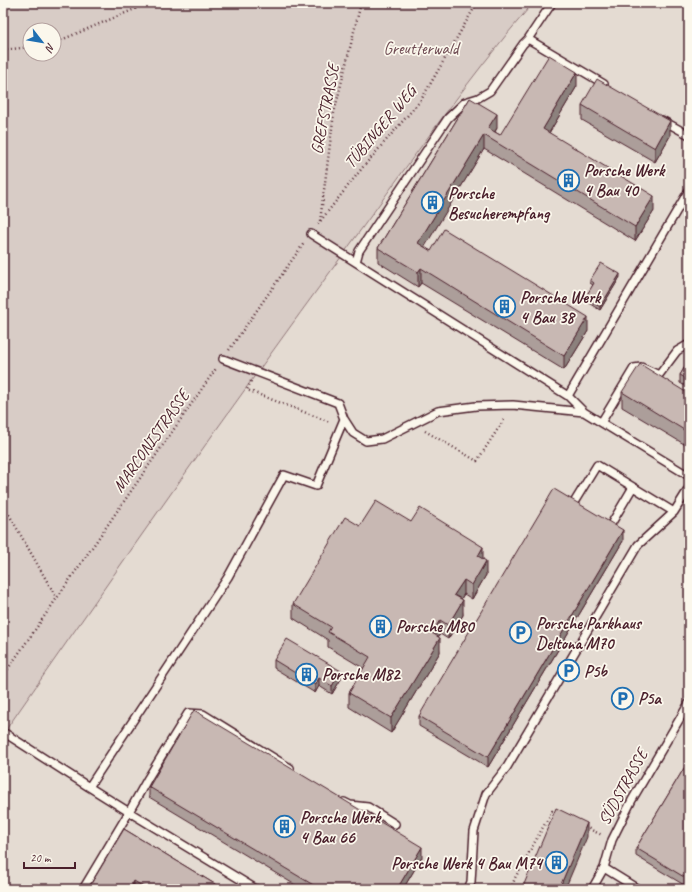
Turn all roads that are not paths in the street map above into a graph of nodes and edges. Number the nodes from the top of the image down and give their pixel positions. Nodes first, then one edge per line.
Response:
1 (552, 3) edge
2 (528, 39) junction
3 (613, 90) edge
4 (655, 115) edge
5 (689, 136) edge
6 (689, 190) edge
7 (311, 234) road end
8 (356, 262) junction
9 (689, 344) edge
10 (223, 359) road end
11 (568, 396) junction
12 (584, 412) junction
13 (602, 422) junction
14 (343, 423) junction
15 (689, 476) edge
16 (633, 487) junction
17 (689, 488) edge
18 (570, 509) edge
19 (674, 512) junction
20 (606, 531) edge
21 (689, 703) edge
22 (3, 732) edge
23 (298, 773) edge
24 (89, 786) junction
25 (337, 797) edge
26 (129, 812) junction
27 (395, 824) dead end
28 (604, 868) junction
29 (83, 889) edge
30 (256, 889) edge
31 (468, 889) edge
32 (592, 889) edge
33 (638, 889) edge

1 - 2 lane
2 - 3 lane
2 - 8 lane
4 - 5 lane
6 - 11 lane
7 - 8 lane
8 - 11 lane
9 - 13 lane
10 - 14 lane
11 - 12 lane
12 - 13 lane
12 - 14 lane
13 - 15 lane
14 - 24 lane
16 - 18 lane
16 - 19 lane
16 - 20 lane
17 - 19 lane
19 - 31 lane
21 - 28 lane, SÜDSTRASSE
22 - 24 lane
23 - 26 lane
24 - 26 lane
25 - 27 lane
26 - 29 lane
26 - 30 lane
28 - 32 lane, SÜDSTRASSE
28 - 33 lane

